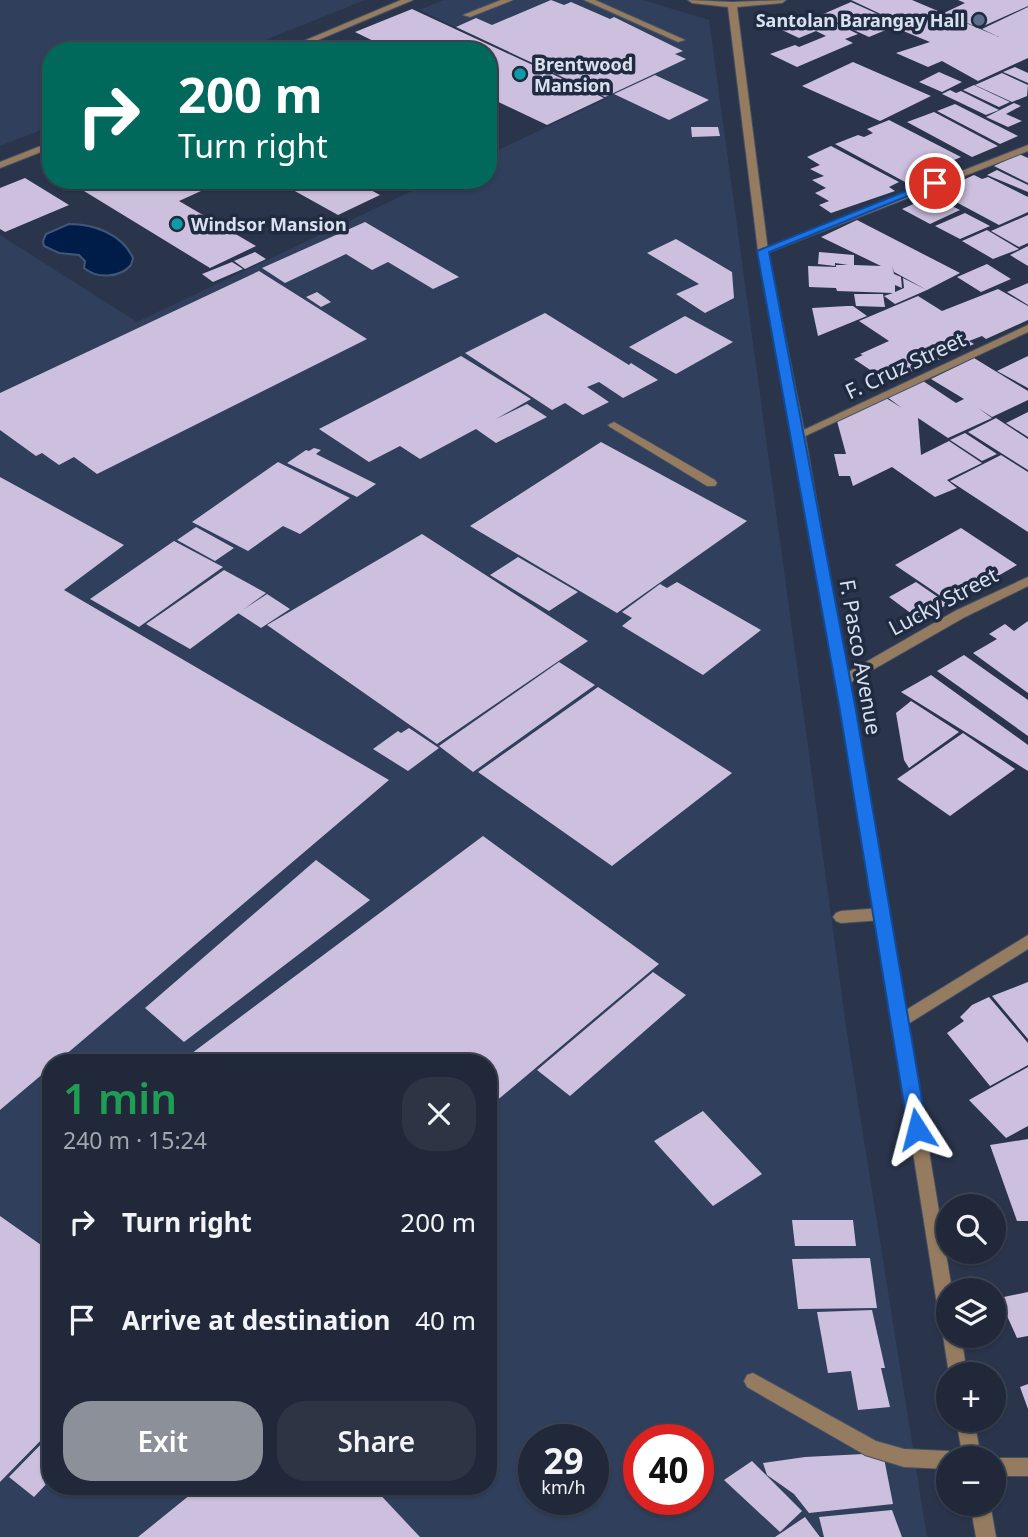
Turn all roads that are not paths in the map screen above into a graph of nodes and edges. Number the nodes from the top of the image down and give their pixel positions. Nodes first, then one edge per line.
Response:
1 (409, 0) edge
2 (509, 0) edge
3 (587, 0) edge
4 (692, 0) edge
5 (782, 0) edge
6 (732, 5) junction
7 (467, 15) dead end
8 (681, 40) dead end
9 (306, 42) edge
10 (1028, 148) edge
11 (42, 149) edge
12 (0, 165) edge
13 (763, 251) junction
14 (1028, 328) edge
15 (614, 425) dead end
16 (799, 435) junction
17 (711, 483) dead end
18 (1028, 581) edge
19 (843, 681) junction
20 (882, 914) junction
21 (841, 917) dead end
22 (1026, 946) edge
23 (899, 1022) junction
24 (942, 1278) edge
25 (753, 1381) dead end
26 (936, 1459) edge
27 (1006, 1467) edge
28 (1028, 1467) edge
29 (982, 1516) edge
30 (986, 1537) edge

1 - 9 street
2 - 7 street
3 - 8 street
4 - 6 street
5 - 6 street
6 - 13 street, F. Pasco Avenue
10 - 13 street
11 - 12 street
13 - 16 street, F. Pasco Avenue
14 - 16 street, F. Cruz Street
15 - 17 street
16 - 19 street, F. Pasco Avenue
18 - 19 street, Lucky Street
19 - 20 street, F. Pasco Avenue
20 - 21 street
20 - 23 street, F. Pasco Avenue
22 - 23 street
23 - 24 street, F. Pasco Avenue
25 - 26 street
27 - 28 street
29 - 30 street

